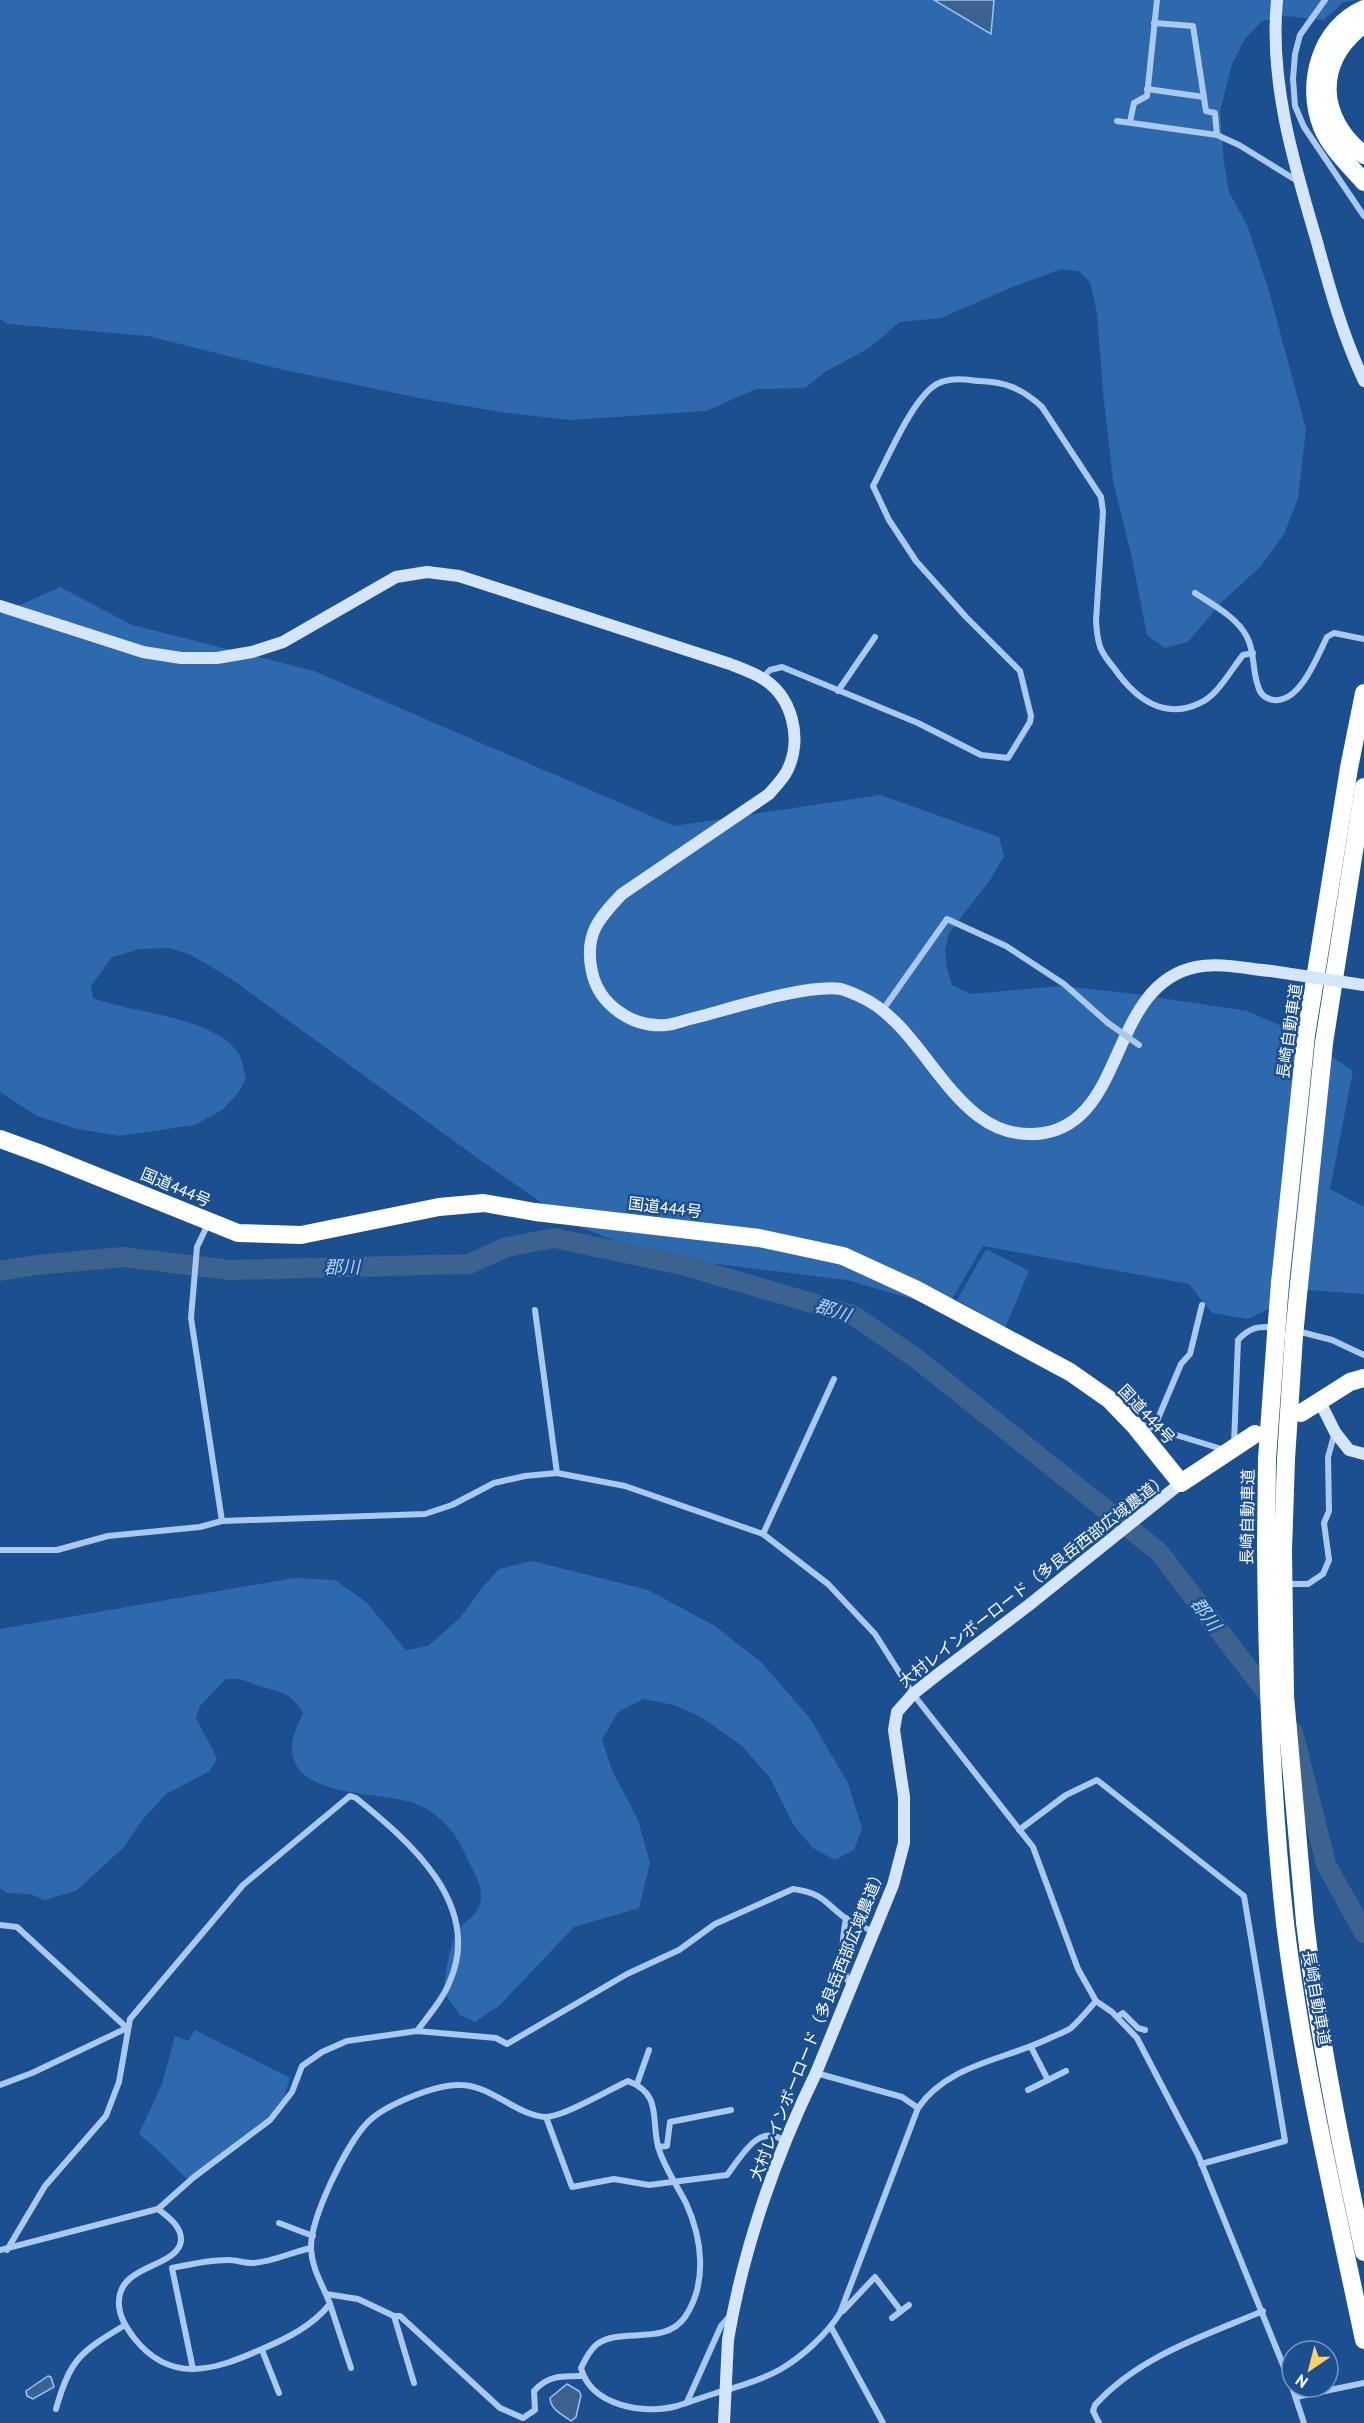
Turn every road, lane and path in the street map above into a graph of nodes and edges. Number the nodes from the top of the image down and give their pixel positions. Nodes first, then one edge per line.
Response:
1 (1157, 0) edge
2 (1277, 0) edge
3 (1325, 0) edge
4 (1364, 9) edge
5 (1154, 22) junction
6 (1364, 24) edge
7 (1147, 89) junction
8 (1204, 97) junction
9 (1117, 120) dead end
10 (1130, 122) junction
11 (1217, 135) junction
12 (1364, 155) edge
13 (1299, 182) junction
14 (1364, 182) edge
15 (1364, 216) edge
16 (1364, 381) edge
17 (1195, 593) dead end
18 (0, 606) edge
19 (875, 637) dead end
20 (1364, 639) edge
21 (1253, 653) junction
22 (762, 678) junction
23 (838, 691) junction
24 (1364, 693) edge
25 (1364, 787) edge
26 (1364, 985) edge
27 (882, 1011) junction
28 (1138, 1045) dead end
29 (0, 1139) edge
30 (209, 1222) junction
31 (1202, 1305) dead end
32 (535, 1310) dead end
33 (1285, 1335) junction
34 (1364, 1355) edge
35 (1364, 1378) edge
36 (834, 1379) dead end
37 (1320, 1402) junction
38 (1301, 1413) dead end
39 (1130, 1421) junction
40 (1154, 1428) junction
41 (1335, 1432) junction
42 (1255, 1434) dead end
43 (1231, 1449) junction
44 (1364, 1454) edge
45 (557, 1473) junction
46 (1181, 1483) junction
47 (222, 1521) junction
48 (763, 1534) junction
49 (1274, 1547) junction
50 (0, 1550) edge
51 (1255, 1581) dead end
52 (912, 1694) junction
53 (1019, 1830) junction
54 (846, 1918) junction
55 (0, 1925) edge
56 (875, 1932) junction
57 (851, 1988) junction
58 (1096, 2001) junction
59 (1117, 2017) junction
60 (127, 2028) junction
61 (1145, 2030) dead end
62 (417, 2031) junction
63 (1031, 2047) junction
64 (649, 2050) dead end
65 (1066, 2071) dead end
66 (816, 2073) junction
67 (1048, 2080) junction
68 (0, 2085) edge
69 (637, 2085) junction
70 (1028, 2090) dead end
71 (918, 2108) junction
72 (731, 2110) dead end
73 (546, 2117) junction
74 (787, 2142) junction
75 (1331, 2142) junction
76 (658, 2147) junction
77 (1201, 2164) junction
78 (674, 2183) junction
79 (158, 2209) junction
80 (279, 2223) dead end
81 (313, 2236) junction
82 (311, 2248) junction
83 (4, 2250) edge
84 (1364, 2252) edge
85 (326, 2294) junction
86 (330, 2304) junction
87 (909, 2305) dead end
88 (1263, 2311) junction
89 (901, 2312) junction
90 (733, 2313) junction
91 (840, 2313) junction
92 (394, 2316) junction
93 (892, 2318) dead end
94 (125, 2325) junction
95 (831, 2328) junction
96 (1364, 2340) edge
97 (262, 2350) junction
98 (1280, 2356) edge
99 (351, 2368) dead end
100 (193, 2370) junction
101 (583, 2376) junction
102 (414, 2383) dead end
103 (1364, 2383) edge
104 (1340, 2388) edge
105 (279, 2392) dead end
106 (1297, 2399) edge
107 (687, 2402) junction
108 (56, 2409) dead end
109 (521, 2420) edge
110 (724, 2423) edge
111 (883, 2423) edge
112 (1099, 2423) edge
113 (1304, 2423) edge

1 - 5 street
2 - 13 street
3 - 15 street
4 - 14 highway
5 - 7 street
5 - 8 street
6 - 12 highway
7 - 8 street
7 - 10 street
8 - 11 street
9 - 10 street
10 - 11 street
11 - 13 street
13 - 16 street
17 - 21 street
18 - 22 street
19 - 23 street
20 - 21 street
21 - 23 street
22 - 23 street
22 - 27 street
24 - 33 highway, 長崎自動車道, bridge
25 - 33 highway, 長崎自動車道, bridge
26 - 27 street, bridge
27 - 28 street, bridge
29 - 30 highway, 国道444号
30 - 39 highway, 国道444号
30 - 47 street
31 - 40 street
32 - 45 street
33 - 49 highway, 長崎自動車道
34 - 43 street
35 - 37 highway
36 - 48 street
37 - 38 highway
37 - 41 street
39 - 40 street
39 - 46 highway, 国道444号
40 - 43 street
41 - 44 street
41 - 51 street
42 - 43 highway
43 - 46 highway
45 - 47 street
45 - 48 street
46 - 52 street, 大村レインボーロード（多良岳西部広域農道）
47 - 50 street
48 - 52 street
49 - 75 highway, 長崎自動車道, bridge
49 - 75 highway, 長崎自動車道, bridge
52 - 53 street
52 - 56 street, 大村レインボーロード（多良岳西部広域農道）
53 - 58 street
53 - 77 street
54 - 56 street
54 - 57 street
54 - 62 street
55 - 60 street
56 - 57 street, 大村レインボーロード（多良岳西部広域農道）
57 - 66 street, 大村レインボーロード（多良岳西部広域農道）
58 - 59 street
58 - 63 street
59 - 61 street
59 - 77 street
60 - 62 street
60 - 68 street
60 - 83 street
62 - 79 street
63 - 67 street
63 - 71 street
64 - 69 street
65 - 67 street
66 - 71 street
66 - 74 street, 大村レインボーロード（多良岳西部広域農道）
67 - 70 street
69 - 73 street
69 - 76 street
71 - 91 street
72 - 76 street
73 - 78 street
73 - 81 street
74 - 78 street
74 - 90 street, 大村レインボーロード（多良岳西部広域農道）
75 - 84 highway, 長崎自動車道
75 - 96 highway, 長崎自動車道
76 - 78 street
77 - 88 street
78 - 101 street
79 - 83 street
79 - 94 street
80 - 81 street
81 - 82 street
82 - 85 street
82 - 100 street
85 - 86 street
85 - 92 street
86 - 97 street
86 - 99 street
87 - 89 street
88 - 98 street
88 - 112 street
89 - 91 street
89 - 93 street
90 - 107 street
90 - 110 street, 大村レインボーロード（多良岳西部広域農道）, bridge
91 - 95 street
92 - 102 street
92 - 109 street
94 - 100 street
94 - 108 street
95 - 107 street
95 - 111 street
97 - 100 street
97 - 105 street
101 - 107 street
101 - 109 street
103 - 104 street
106 - 113 street

